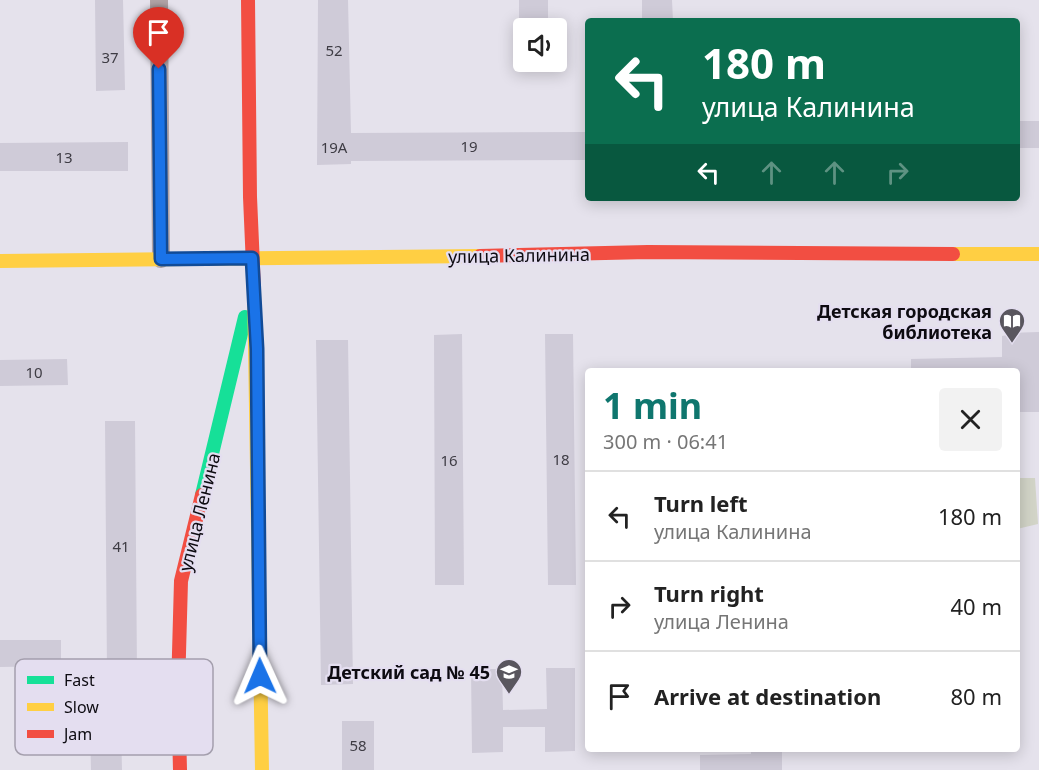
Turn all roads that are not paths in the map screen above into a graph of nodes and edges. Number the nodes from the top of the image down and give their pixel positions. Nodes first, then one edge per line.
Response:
1 (159, 0) edge
2 (248, 0) edge
3 (1039, 254) edge
4 (252, 258) junction
5 (161, 259) junction
6 (0, 261) edge
7 (179, 659) edge
8 (180, 755) edge
9 (180, 770) edge
10 (262, 770) edge

1 - 5 street
2 - 4 street, улица Ленина
3 - 4 street, улица Калинина
4 - 5 street, улица Калинина
4 - 7 street, улица Ленина
4 - 10 street, улица Ленина
5 - 6 street, улица Калинина
8 - 9 street, улица Ленина

